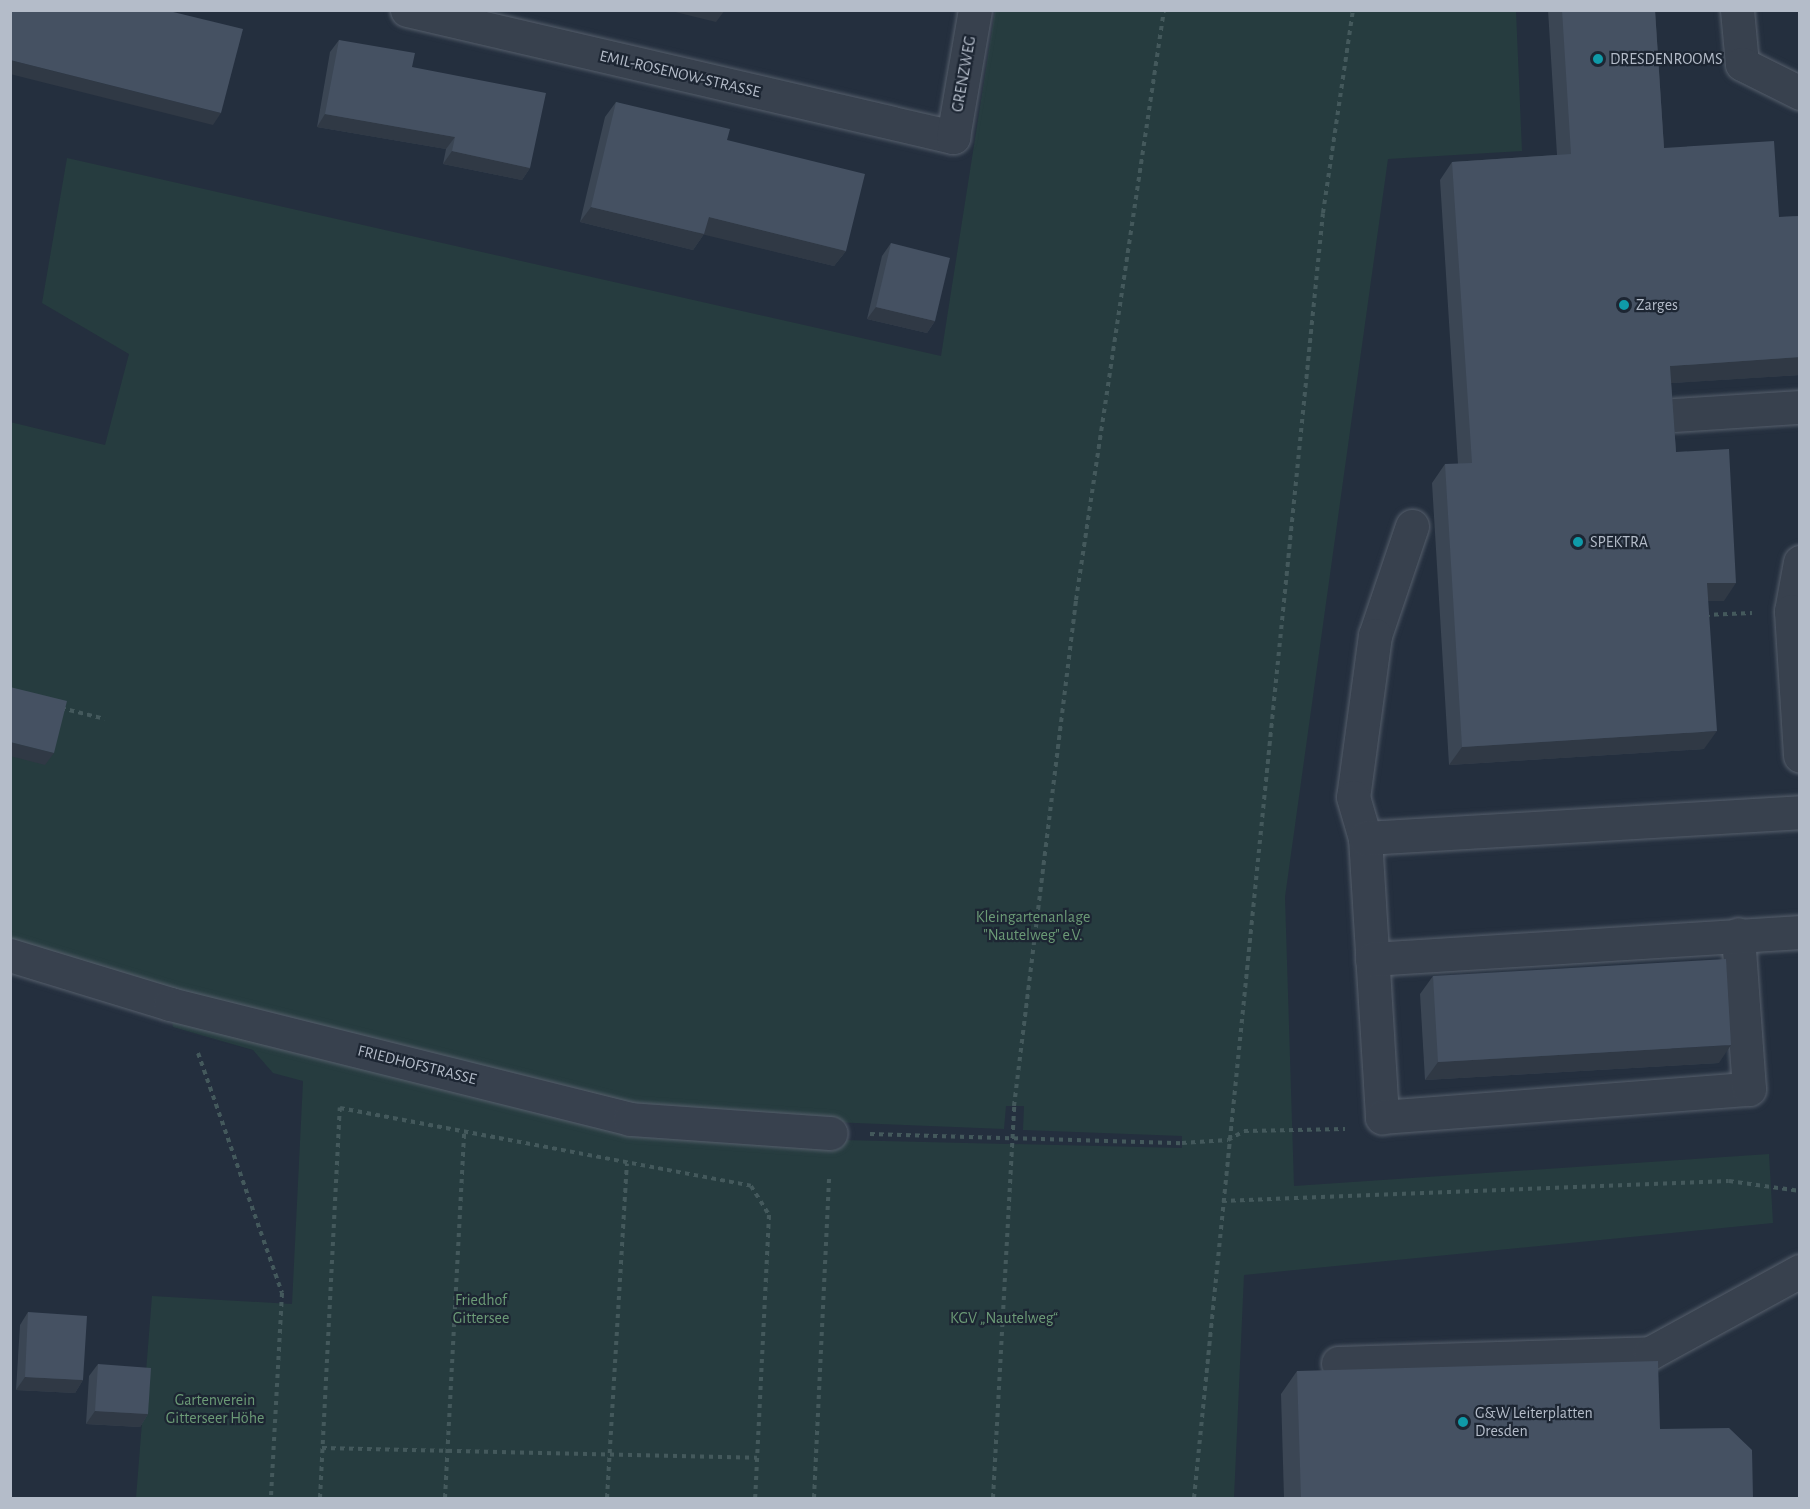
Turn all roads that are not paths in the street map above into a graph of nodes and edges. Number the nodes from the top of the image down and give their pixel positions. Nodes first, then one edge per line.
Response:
1 (407, 10) edge
2 (975, 10) edge
3 (1737, 10) edge
4 (1800, 93) edge
5 (953, 137) joint
6 (1800, 407) edge
7 (1675, 415) edge
8 (1412, 526) dead end
9 (1800, 562) edge
10 (1800, 756) edge
11 (1800, 812) edge
12 (1365, 838) junction
13 (1800, 932) edge
14 (1738, 934) junction
15 (10, 955) edge
16 (1372, 959) junction
17 (831, 1133) road end
18 (1800, 1271) edge
19 (1338, 1363) dead end

1 - 5 street, EMIL-ROSENOW-STRASSE
2 - 5 street, GRENZWEG
3 - 4 street
6 - 7 street
8 - 12 street
9 - 10 street
11 - 12 street
12 - 16 street
13 - 14 street
14 - 16 street
14 - 16 street
15 - 17 street, FRIEDHOFSTRASSE
18 - 19 street

